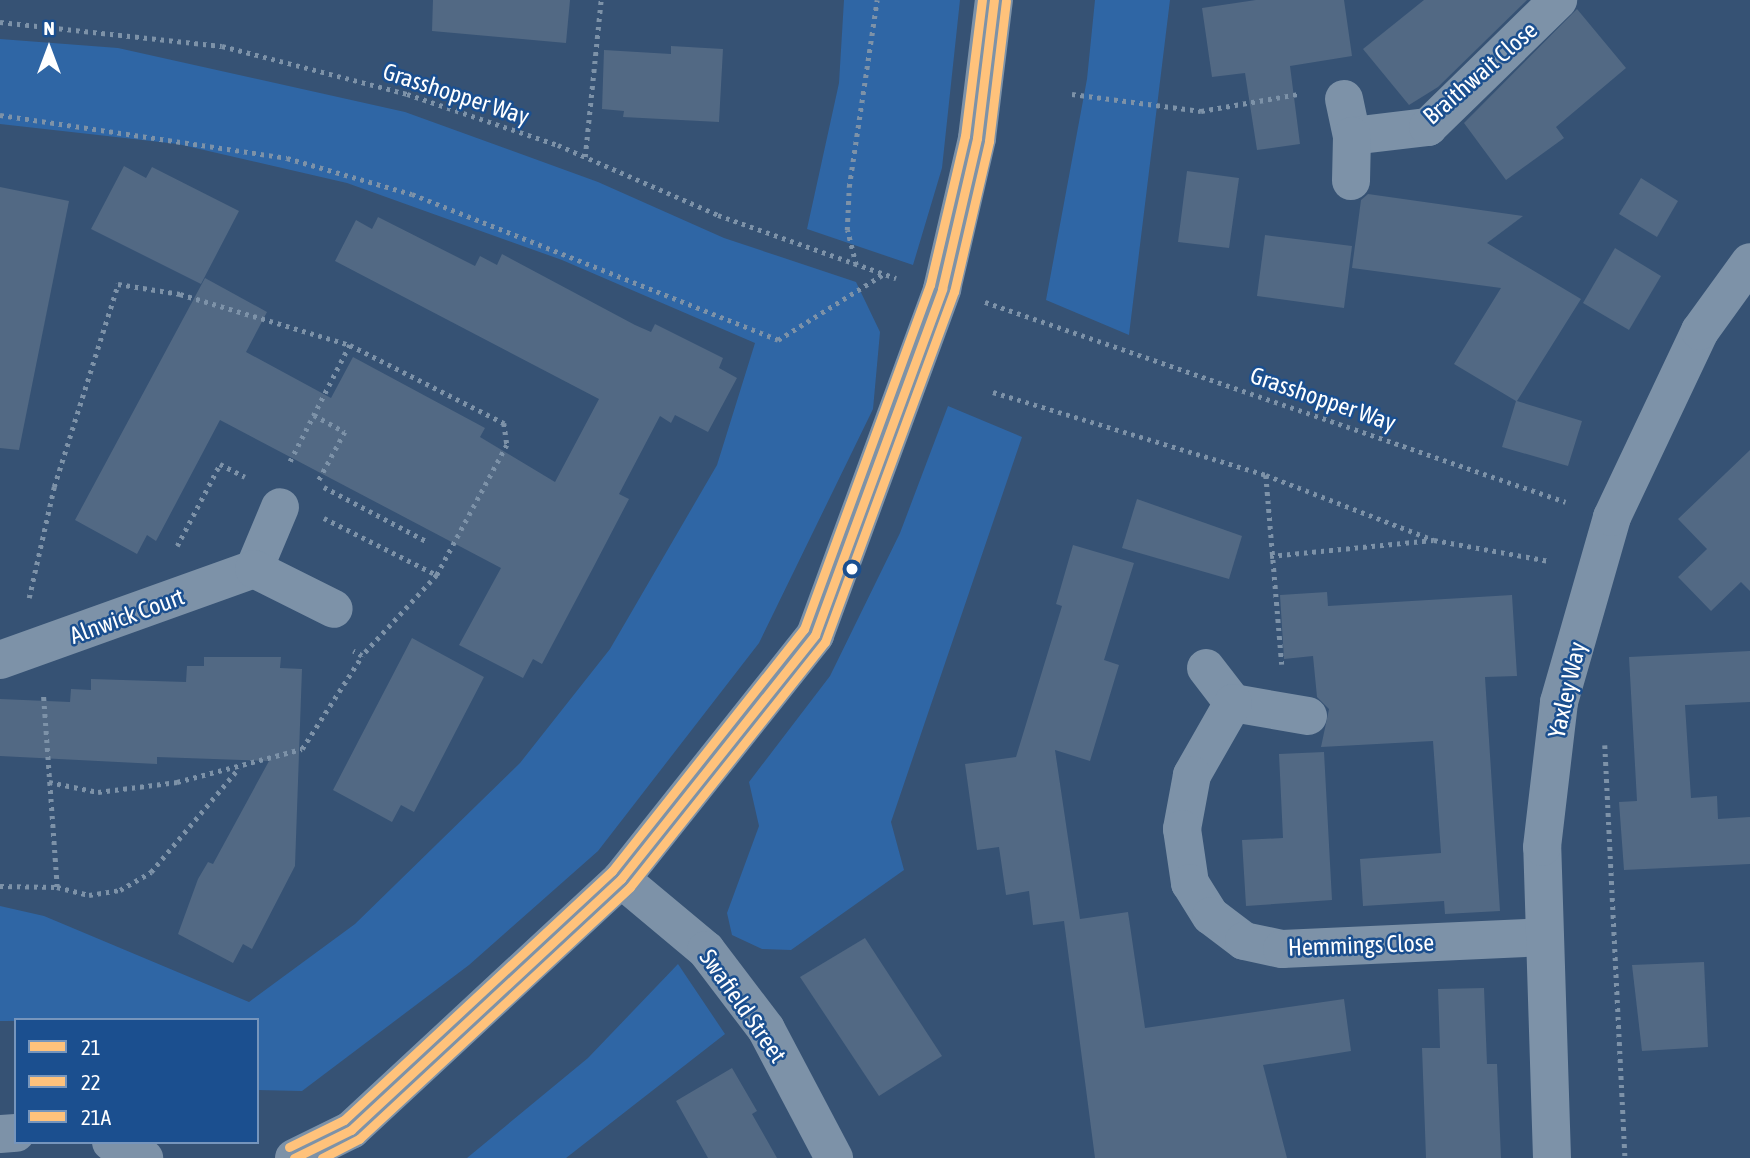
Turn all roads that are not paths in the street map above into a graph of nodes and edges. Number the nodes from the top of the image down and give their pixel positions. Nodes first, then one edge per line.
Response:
1 (994, 0) edge
2 (1558, 0) edge
3 (1344, 99) road end
4 (1352, 136) junction
5 (1351, 181) dead end
6 (1750, 262) edge
7 (277, 500) road end
8 (254, 569) junction
9 (334, 609) road end
10 (18, 655) edge
11 (1206, 667) dead end
12 (1233, 703) junction
13 (1293, 716) road end
14 (621, 879) junction
15 (1542, 937) junction
16 (115, 1144) edge
17 (145, 1158) edge
18 (294, 1158) edge
19 (835, 1158) edge
20 (1552, 1158) edge

1 - 14 street
2 - 4 street, Braithwait Close
3 - 4 street
4 - 5 street
6 - 15 street, Yaxley Way
7 - 8 street
8 - 9 street
8 - 10 street, Alnwick Court
11 - 12 street
12 - 13 street
12 - 15 street, Hemmings Close
14 - 18 street
14 - 19 street, Swafield Street
15 - 20 street, Yaxley Way
16 - 17 street

